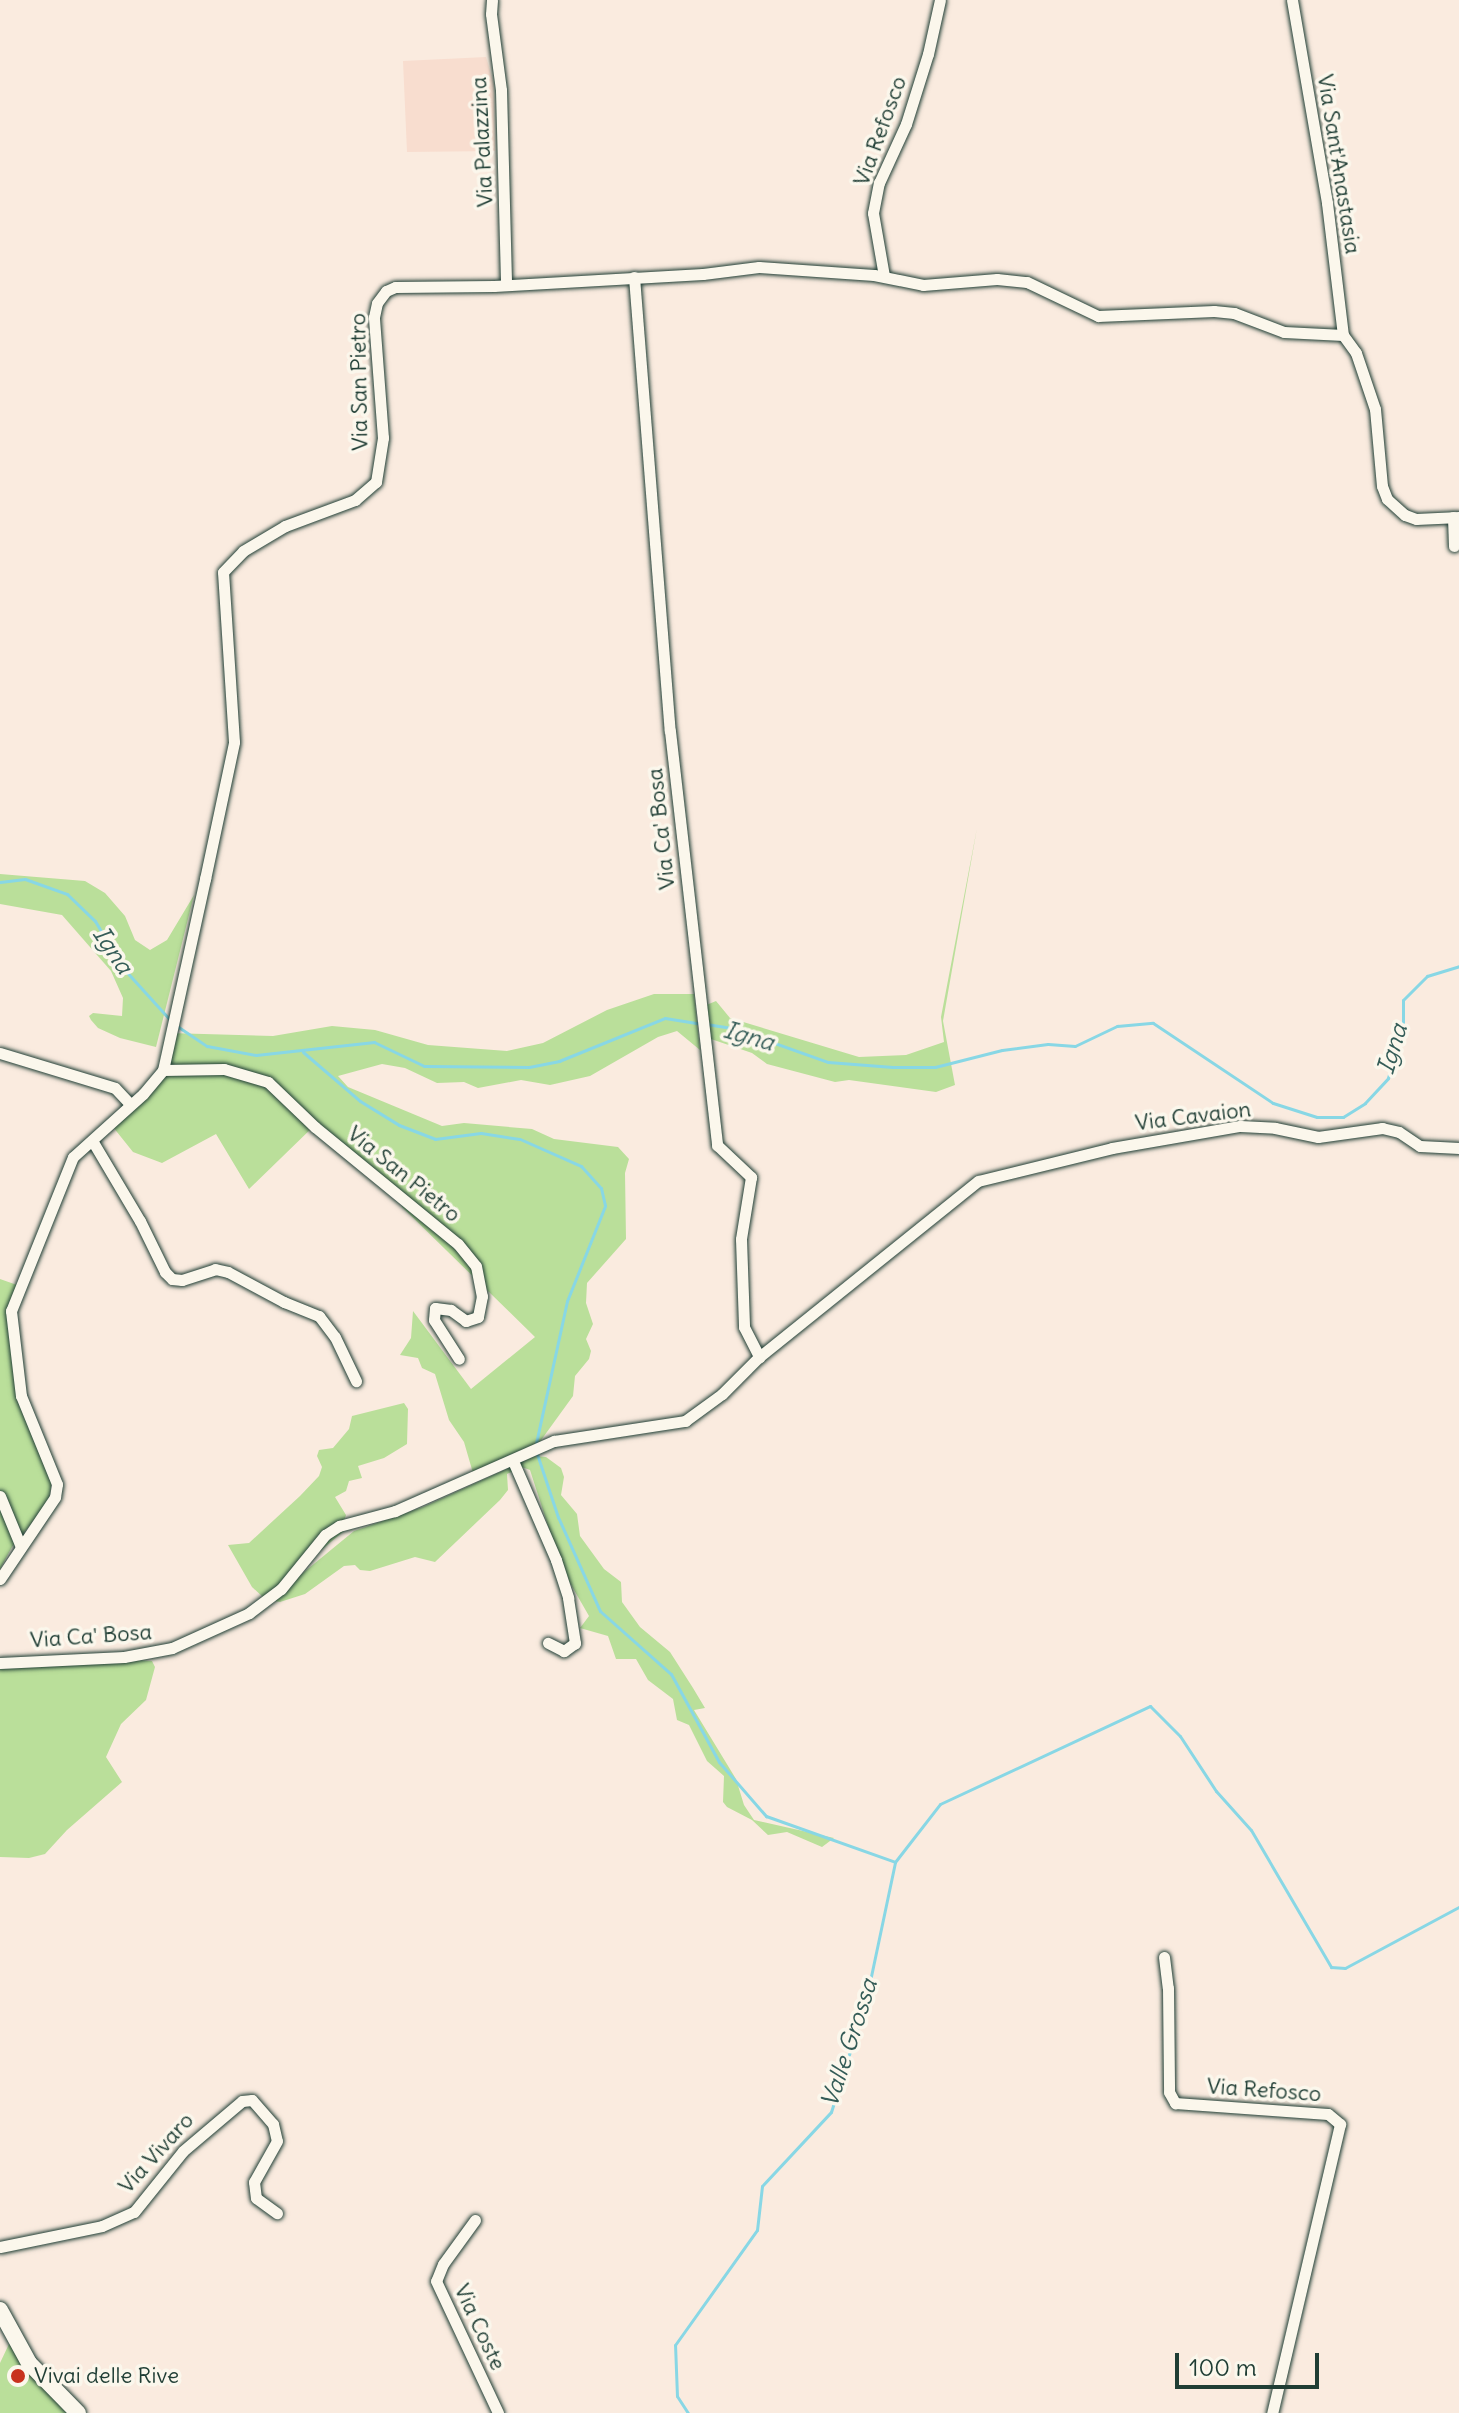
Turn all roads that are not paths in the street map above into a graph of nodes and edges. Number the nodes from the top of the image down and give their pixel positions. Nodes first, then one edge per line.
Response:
1 (492, 0) edge
2 (940, 0) edge
3 (1292, 0) edge
4 (884, 276) junction
5 (634, 277) junction
6 (506, 283) junction
7 (1343, 335) junction
8 (1456, 517) edge
9 (1454, 546) dead end
10 (0, 1053) edge
11 (163, 1070) junction
12 (130, 1104) junction
13 (93, 1142) junction
14 (1459, 1148) edge
15 (978, 1181) joint
16 (759, 1357) junction
17 (459, 1359) dead end
18 (356, 1381) dead end
19 (513, 1461) junction
20 (0, 1496) edge
21 (21, 1547) junction
22 (0, 1579) edge
23 (548, 1643) dead end
24 (0, 1663) edge
25 (1164, 1957) dead end
26 (277, 2213) dead end
27 (475, 2220) dead end
28 (0, 2247) edge
29 (0, 2310) edge
30 (78, 2413) edge
31 (498, 2413) edge
32 (1272, 2413) edge

1 - 6 street, Via Palazzina
2 - 4 street, Via Refosco
3 - 7 street, Via Sant'Anastasia
4 - 5 street, Via San Pietro
4 - 7 street, Via San Pietro
5 - 6 street, Via San Pietro
5 - 16 street, Via Ca' Bosa
6 - 11 street, Via San Pietro
7 - 8 street
8 - 9 street
10 - 12 street
11 - 12 street
11 - 17 street, Via San Pietro
12 - 13 street
13 - 18 street
13 - 21 street
14 - 15 street, Via Cavaion
15 - 16 street, Via Ca' Bosa
16 - 19 street, Via Ca' Bosa
19 - 23 street
19 - 24 street, Via Ca' Bosa
20 - 21 street
21 - 22 street
25 - 32 street, Via Refosco
26 - 28 street, Via Vivaro
27 - 31 street, Via Coste
29 - 30 street

